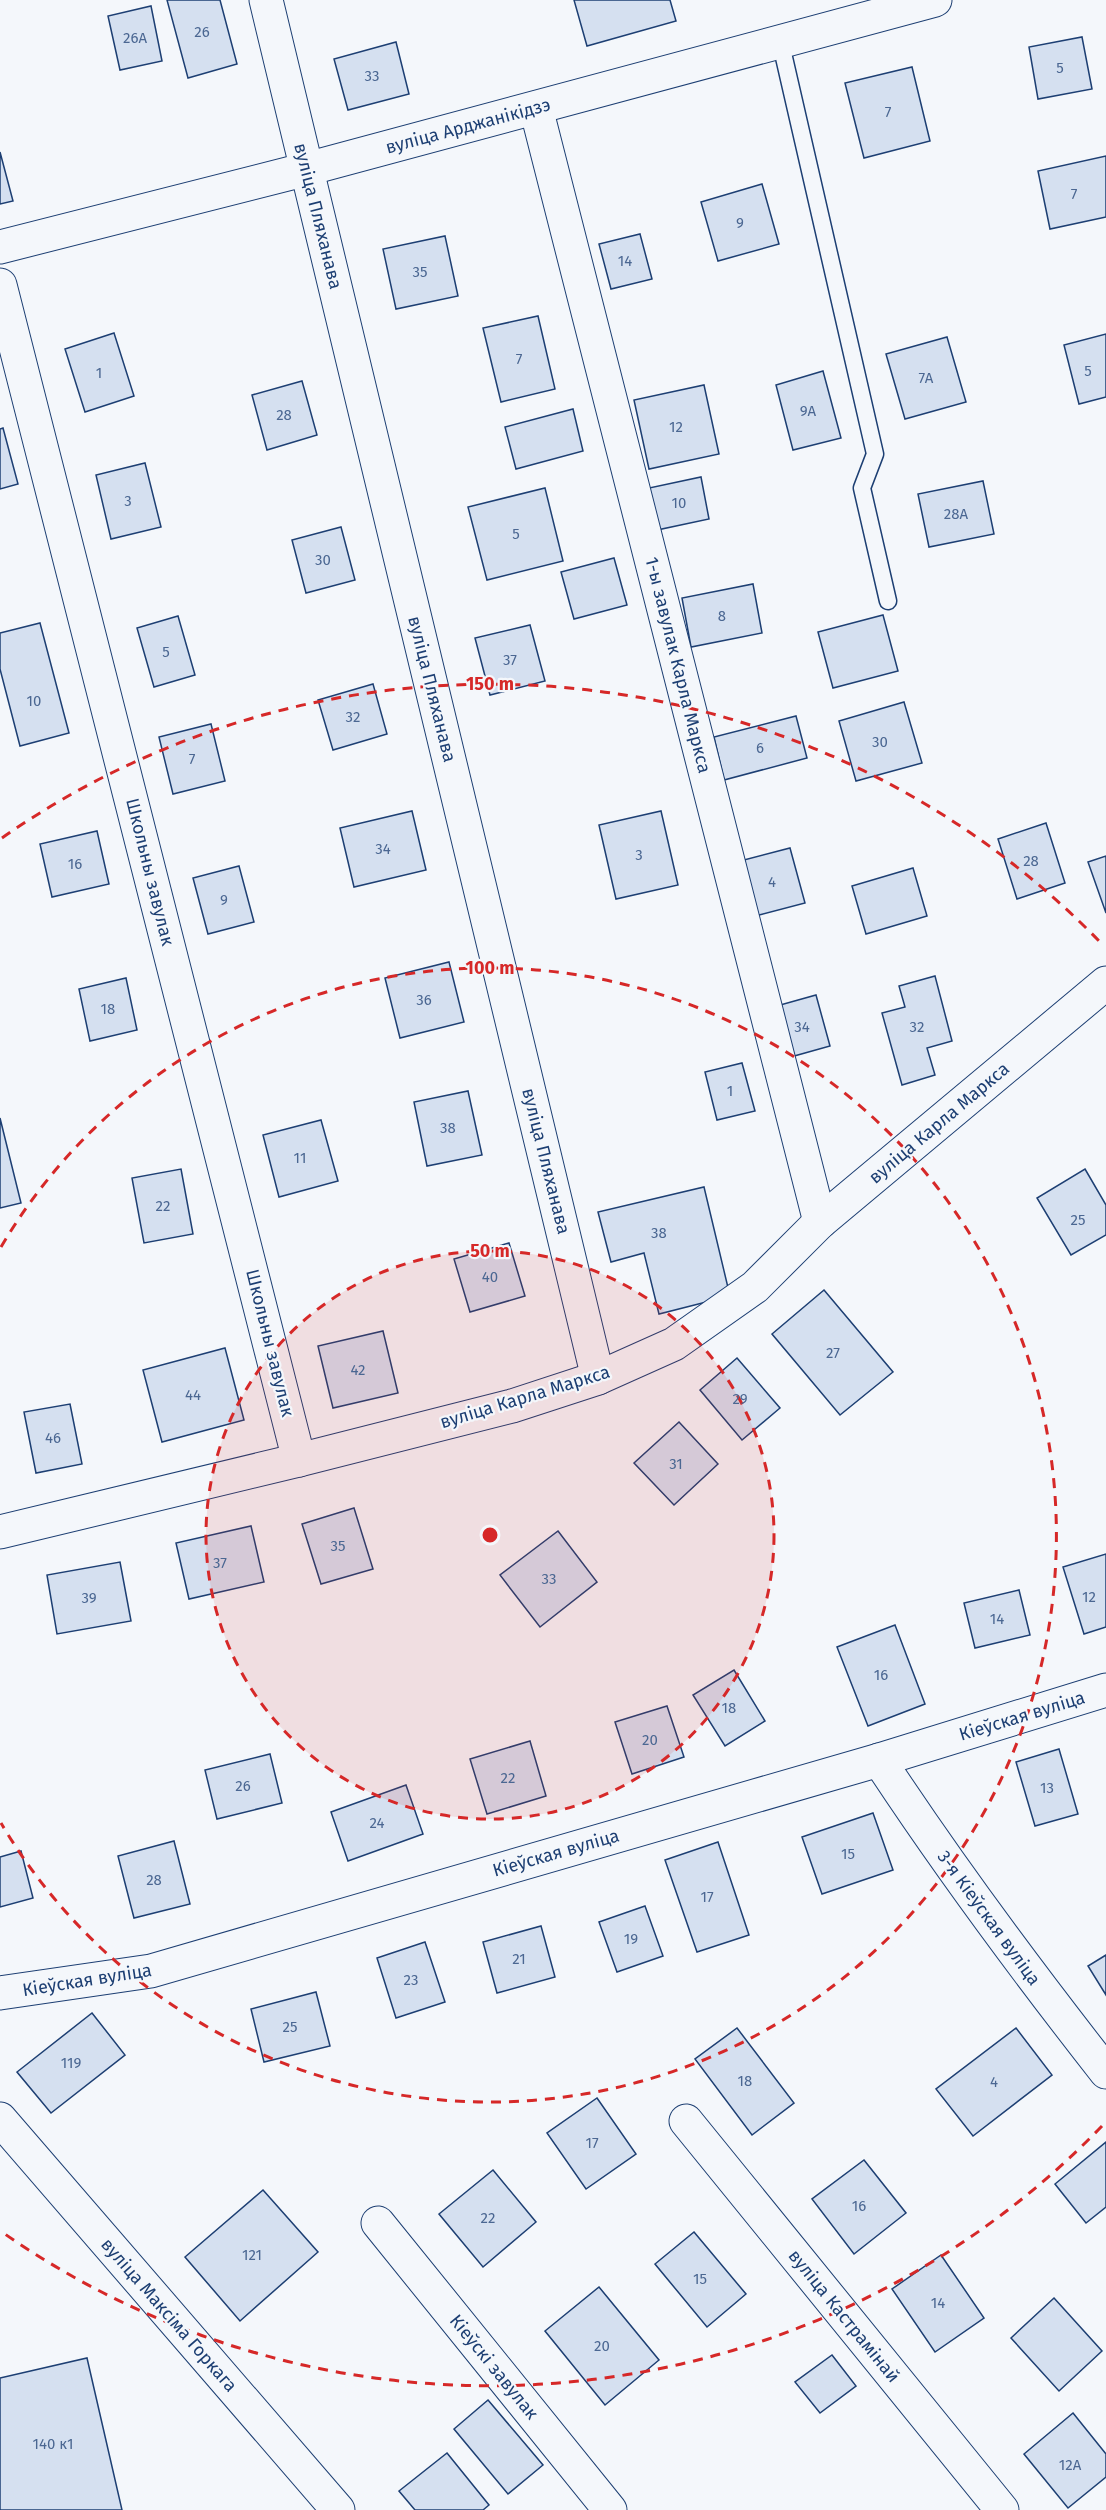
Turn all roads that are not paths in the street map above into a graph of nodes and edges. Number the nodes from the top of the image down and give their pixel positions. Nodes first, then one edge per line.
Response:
1 (266, 0) edge
2 (935, 0) edge
3 (780, 40) junction
4 (536, 108) junction
5 (307, 169) junction
6 (0, 247) edge
7 (0, 285) edge
8 (888, 601) dead end
9 (1106, 983) edge
10 (820, 1222) junction
11 (598, 1378) junction
12 (299, 1460) junction
13 (0, 1532) edge
14 (1106, 1690) edge
15 (879, 1760) junction
16 (0, 1993) edge
17 (1106, 2072) edge
18 (0, 2119) edge
19 (686, 2121) dead end
20 (378, 2223) dead end
21 (338, 2510) edge
22 (610, 2510) edge
23 (1002, 2510) edge

1 - 5 street, вуліца Пляханава
2 - 3 street, вуліца Арджанікідзэ
3 - 4 street, вуліца Арджанікідзэ
3 - 8 lane
4 - 5 street, вуліца Арджанікідзэ
4 - 10 street, 1-ы завулак Карла Маркса
5 - 6 street, вуліца Арджанікідзэ
5 - 11 street, вуліца Пляханава
7 - 12 street, Школьны завулак
9 - 10 street, вуліца Карла Маркса
10 - 11 street, вуліца Карла Маркса
11 - 12 street, вуліца Карла Маркса
12 - 13 street, вуліца Карла Маркса
14 - 15 street, Кіеўская вуліца
15 - 16 street, Кіеўская вуліца
15 - 17 street, 3-я Кіеўская вуліца
18 - 21 street, вуліца Максіма Горкага
19 - 23 street, вуліца Кастрамінай
20 - 22 street, Кіеўскі завулак

